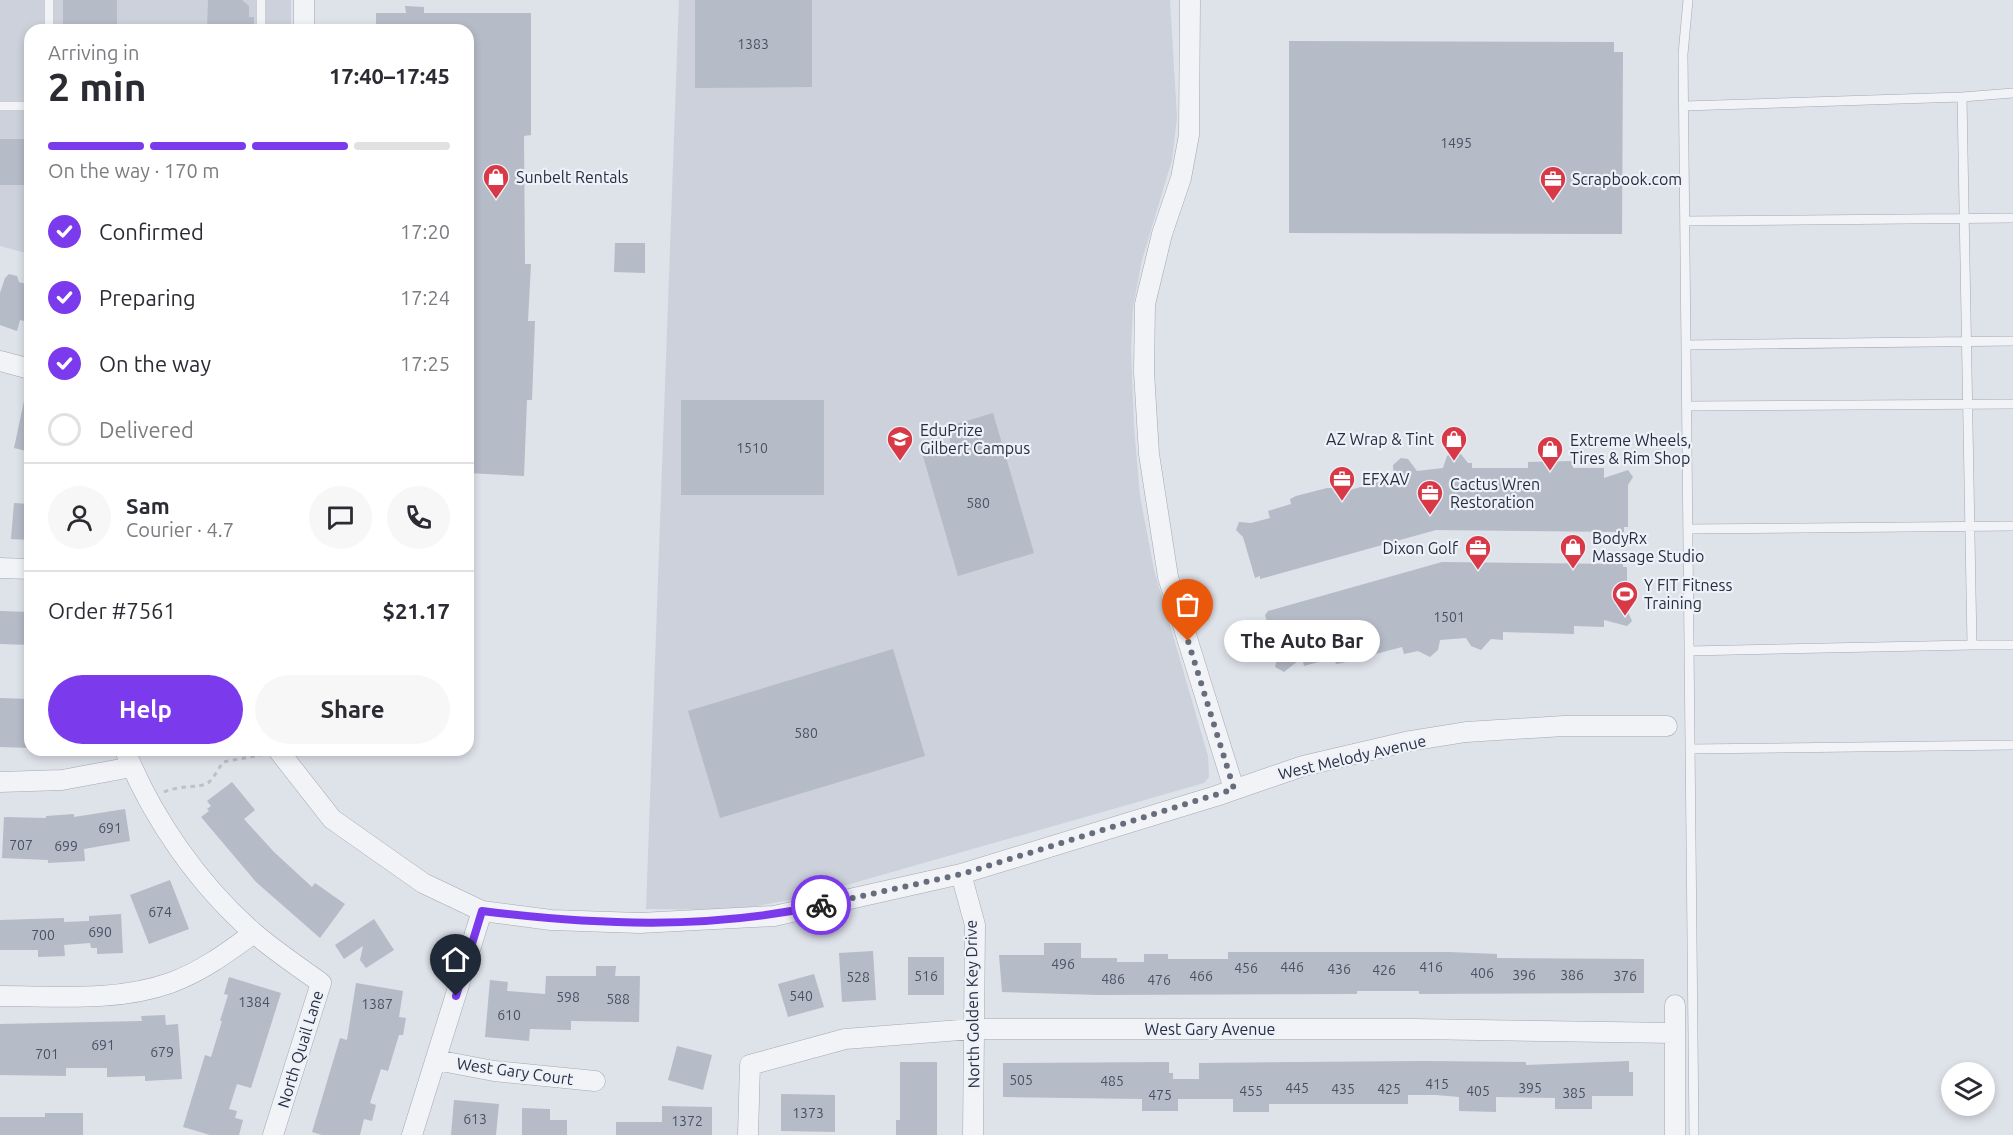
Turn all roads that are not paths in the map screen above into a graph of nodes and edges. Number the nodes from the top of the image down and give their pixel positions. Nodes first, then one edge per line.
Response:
1 (49, 0) edge
2 (261, 0) edge
3 (304, 0) edge
4 (1190, 0) edge
5 (1688, 0) edge
6 (49, 24) edge
7 (261, 24) edge
8 (304, 24) edge
9 (2013, 93) edge
10 (1962, 97) junction
11 (0, 106) edge
12 (24, 106) edge
13 (1684, 106) junction
14 (2013, 218) edge
15 (1965, 219) junction
16 (1685, 221) junction
17 (1967, 341) junction
18 (2013, 341) edge
19 (1686, 345) junction
20 (0, 361) edge
21 (24, 367) edge
22 (1969, 404) junction
23 (2013, 404) edge
24 (1687, 406) junction
25 (1971, 526) junction
26 (2013, 526) edge
27 (1688, 529) junction
28 (0, 568) edge
29 (24, 569) edge
30 (1972, 645) junction
31 (2013, 645) edge
32 (1689, 651) junction
33 (1666, 726) dead end
34 (2013, 745) edge
35 (1690, 749) junction
36 (283, 756) edge
37 (129, 758) edge
38 (0, 782) edge
39 (1234, 789) junction
40 (962, 874) junction
41 (482, 911) junction
42 (254, 933) junction
43 (0, 996) edge
44 (1675, 1005) dead end
45 (973, 1029) junction
46 (1674, 1033) junction
47 (436, 1060) junction
48 (595, 1082) dead end
49 (273, 1135) edge
50 (412, 1135) edge
51 (748, 1135) edge
52 (973, 1135) edge
53 (1675, 1135) edge
54 (1694, 1135) edge

1 - 6 lane
2 - 7 lane
3 - 8 street
4 - 39 street
5 - 13 lane
9 - 10 lane
10 - 13 lane
10 - 15 lane
11 - 12 lane
13 - 16 lane
14 - 15 lane
15 - 16 lane
15 - 17 lane
16 - 19 lane
17 - 18 lane
17 - 19 lane
17 - 22 lane
19 - 24 lane
20 - 21 street
22 - 23 lane
22 - 24 lane
22 - 25 lane
24 - 27 lane
25 - 26 lane
25 - 27 lane
25 - 30 lane
27 - 32 lane
28 - 29 street
30 - 31 lane
30 - 32 lane
32 - 35 lane
33 - 39 street, West Melody Avenue
34 - 35 lane
35 - 54 lane
36 - 41 street, West Melody Avenue
37 - 38 street
37 - 42 street, North Quail Lane
39 - 40 street, West Melody Avenue
40 - 41 street, West Melody Avenue
40 - 45 street, North Golden Key Drive
41 - 47 street
42 - 43 street
42 - 49 street, North Quail Lane
44 - 46 street
45 - 46 street, West Gary Avenue
45 - 51 street, West Gary Avenue
45 - 52 street, North Golden Key Drive
46 - 53 street
47 - 48 street, West Gary Court
47 - 50 street

